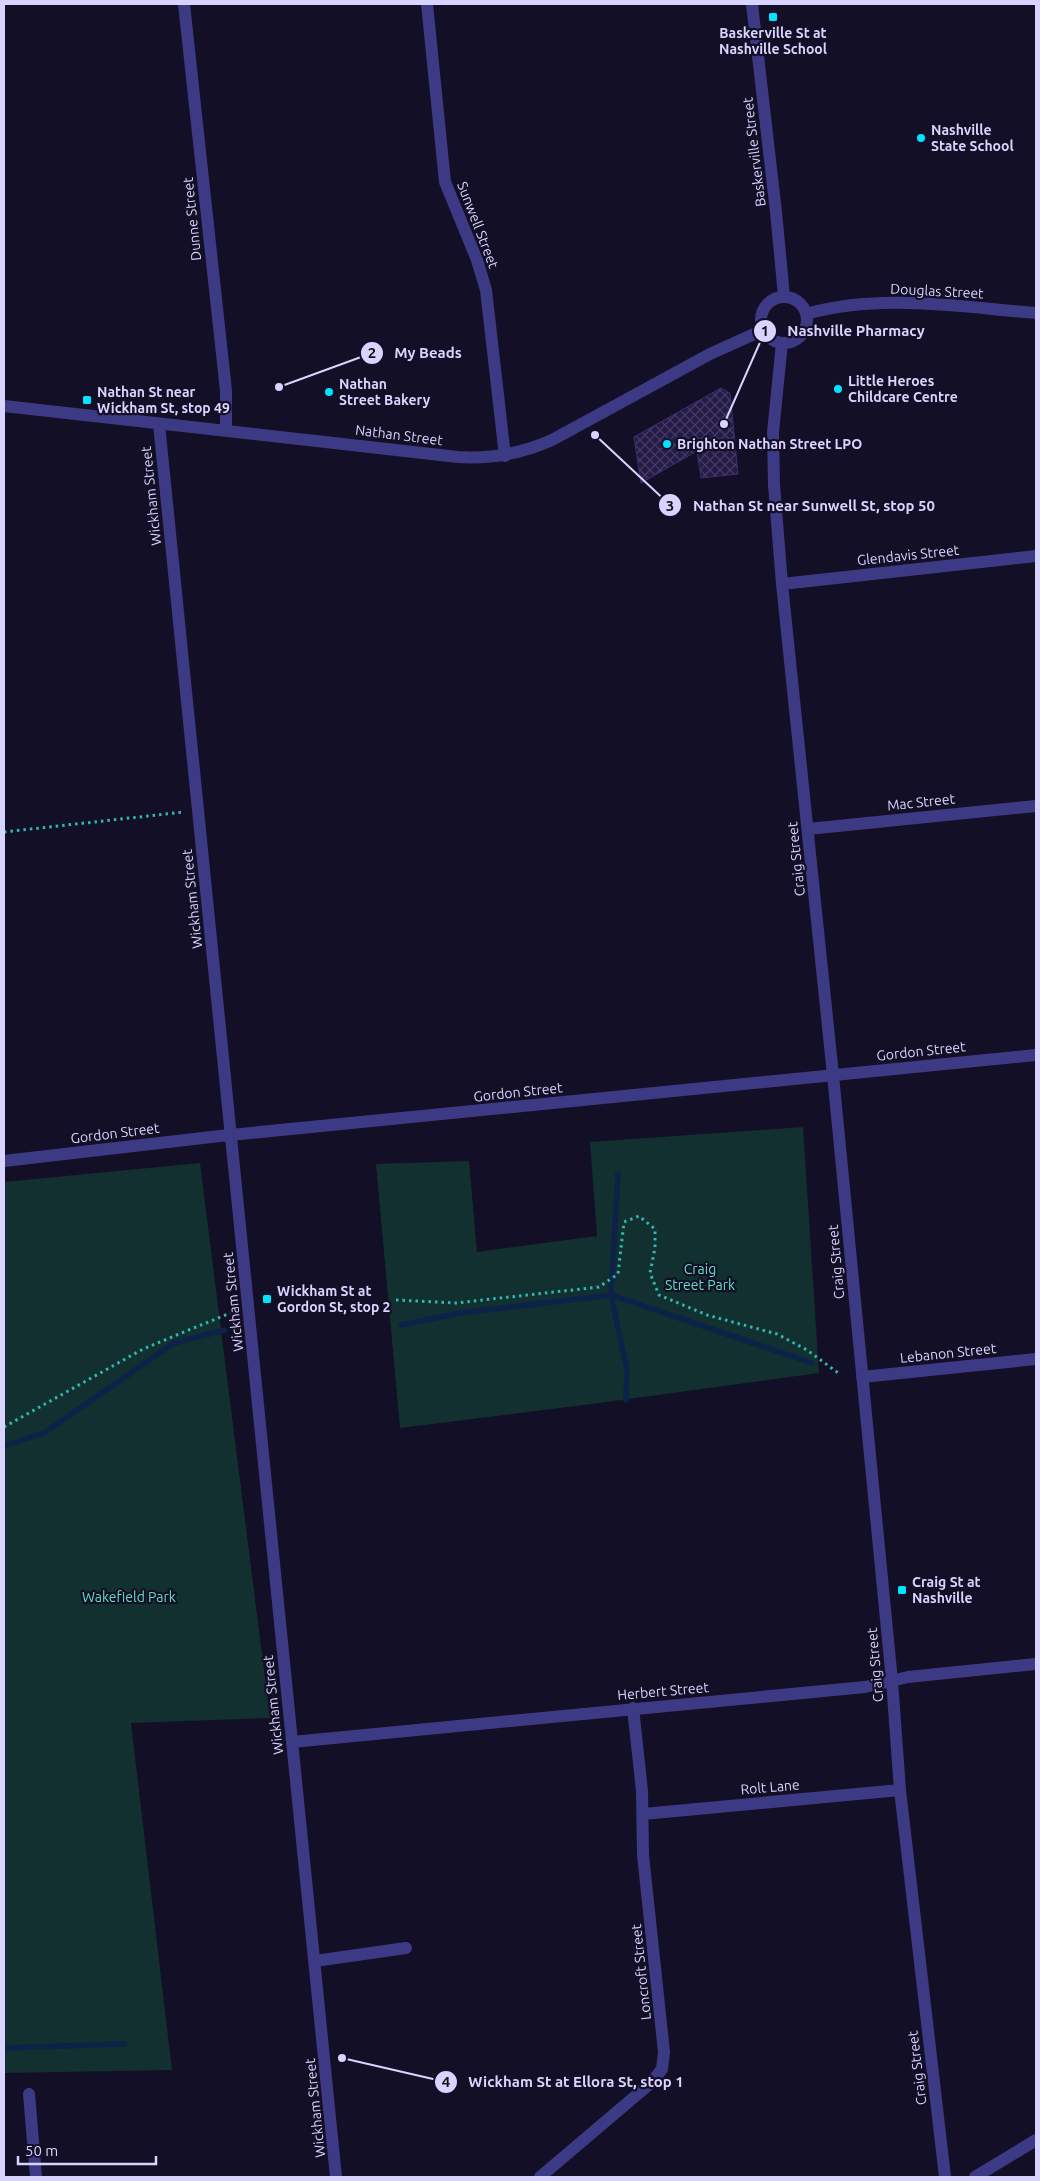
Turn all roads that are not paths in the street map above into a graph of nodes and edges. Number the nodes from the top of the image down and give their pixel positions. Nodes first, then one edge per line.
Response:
1 (184, 4) edge
2 (427, 4) edge
3 (752, 4) edge
4 (784, 296) junction
5 (1036, 313) edge
6 (806, 314) junction
7 (763, 330) junction
8 (782, 343) junction
9 (4, 406) edge
10 (159, 424) junction
11 (226, 430) junction
12 (505, 456) junction
13 (1036, 556) edge
14 (782, 584) junction
15 (1036, 806) edge
16 (808, 828) junction
17 (1036, 1055) edge
18 (833, 1075) junction
19 (231, 1136) junction
20 (4, 1161) edge
21 (1036, 1359) edge
22 (862, 1377) junction
23 (1036, 1664) edge
24 (892, 1681) junction
25 (633, 1708) junction
26 (292, 1742) junction
27 (900, 1790) junction
28 (642, 1814) junction
29 (406, 1948) dead end
30 (315, 1961) junction
31 (29, 2094) dead end
32 (1036, 2140) edge
33 (36, 2177) edge
34 (336, 2177) edge
35 (540, 2177) edge
36 (944, 2177) edge
37 (975, 2177) edge

1 - 11 street, Dunne Street
2 - 12 street, Sunwell Street
3 - 4 street, Baskerville Street
4 - 6 street
4 - 7 street
5 - 6 street, Douglas Street
6 - 8 street
7 - 8 street
7 - 12 street, Nathan Street
8 - 14 street, Craig Street
9 - 10 street, Nathan Street
10 - 11 street, Nathan Street
10 - 19 street, Wickham Street
11 - 12 street, Nathan Street
13 - 14 street, Glendavis Street
14 - 16 street, Craig Street
15 - 16 street, Mac Street
16 - 18 street, Craig Street
17 - 18 street, Gordon Street
18 - 19 street, Gordon Street
18 - 22 street, Craig Street
19 - 20 street, Gordon Street
19 - 26 street, Wickham Street
21 - 22 street, Lebanon Street
22 - 24 street, Craig Street
23 - 24 street, Herbert Street
24 - 25 street, Herbert Street
24 - 27 street, Craig Street
25 - 26 street, Herbert Street
25 - 28 street, Loncroft Street
26 - 30 street, Wickham Street
27 - 28 street, Rolt Lane
27 - 36 street, Craig Street
28 - 35 street, Loncroft Street
29 - 30 street
30 - 34 street, Wickham Street
31 - 33 street
32 - 37 street

